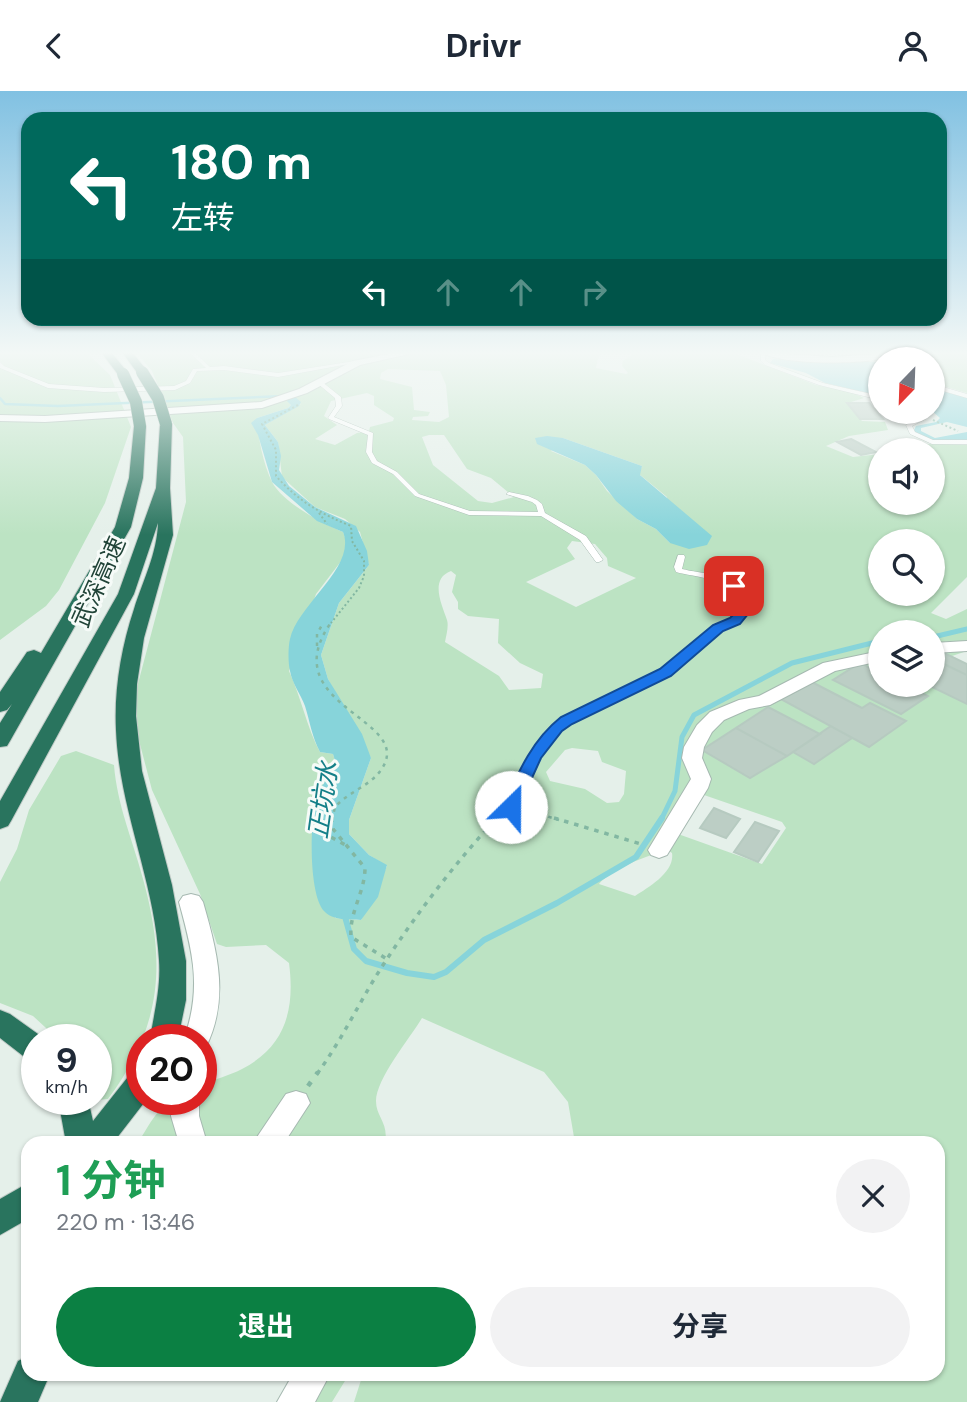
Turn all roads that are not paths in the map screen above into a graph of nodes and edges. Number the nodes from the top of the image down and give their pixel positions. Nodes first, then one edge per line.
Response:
1 (138, 413) edge
2 (144, 413) edge
3 (163, 413) edge
4 (334, 413) edge
5 (0, 418) edge
6 (911, 424) edge
7 (967, 443) edge
8 (163, 488) junction
9 (509, 494) dead end
10 (542, 514) junction
11 (122, 527) junction
12 (681, 557) dead end
13 (599, 560) dead end
14 (967, 646) edge
15 (945, 647) edge
16 (868, 659) edge
17 (0, 706) edge
18 (0, 741) edge
19 (511, 807) road end
20 (0, 821) edge
21 (659, 850) dead end
22 (191, 902) dead end
23 (0, 1022) edge
24 (169, 1024) edge
25 (202, 1024) edge
26 (21, 1038) edge
27 (126, 1103) edge
28 (296, 1103) road end
29 (76, 1115) edge
30 (185, 1115) edge
31 (81, 1136) edge
32 (98, 1136) edge
33 (191, 1136) edge
34 (272, 1136) edge
35 (21, 1204) edge
36 (0, 1219) edge
37 (28, 1381) edge
38 (308, 1381) edge
39 (19, 1402) edge
40 (295, 1402) edge

1 - 11 highway, 武深高速, bridge
2 - 5 street
3 - 8 highway, 武深高速, bridge
4 - 10 lane
6 - 7 lane
8 - 20 highway, 武深高速
8 - 24 highway
9 - 10 lane
10 - 13 lane
11 - 17 highway
11 - 18 highway, 武深高速
12 - 19 lane
14 - 15 street
16 - 21 street
22 - 25 street
23 - 26 highway
27 - 32 highway
28 - 34 street
29 - 31 highway
30 - 33 street
35 - 36 highway
37 - 39 highway
38 - 40 street

